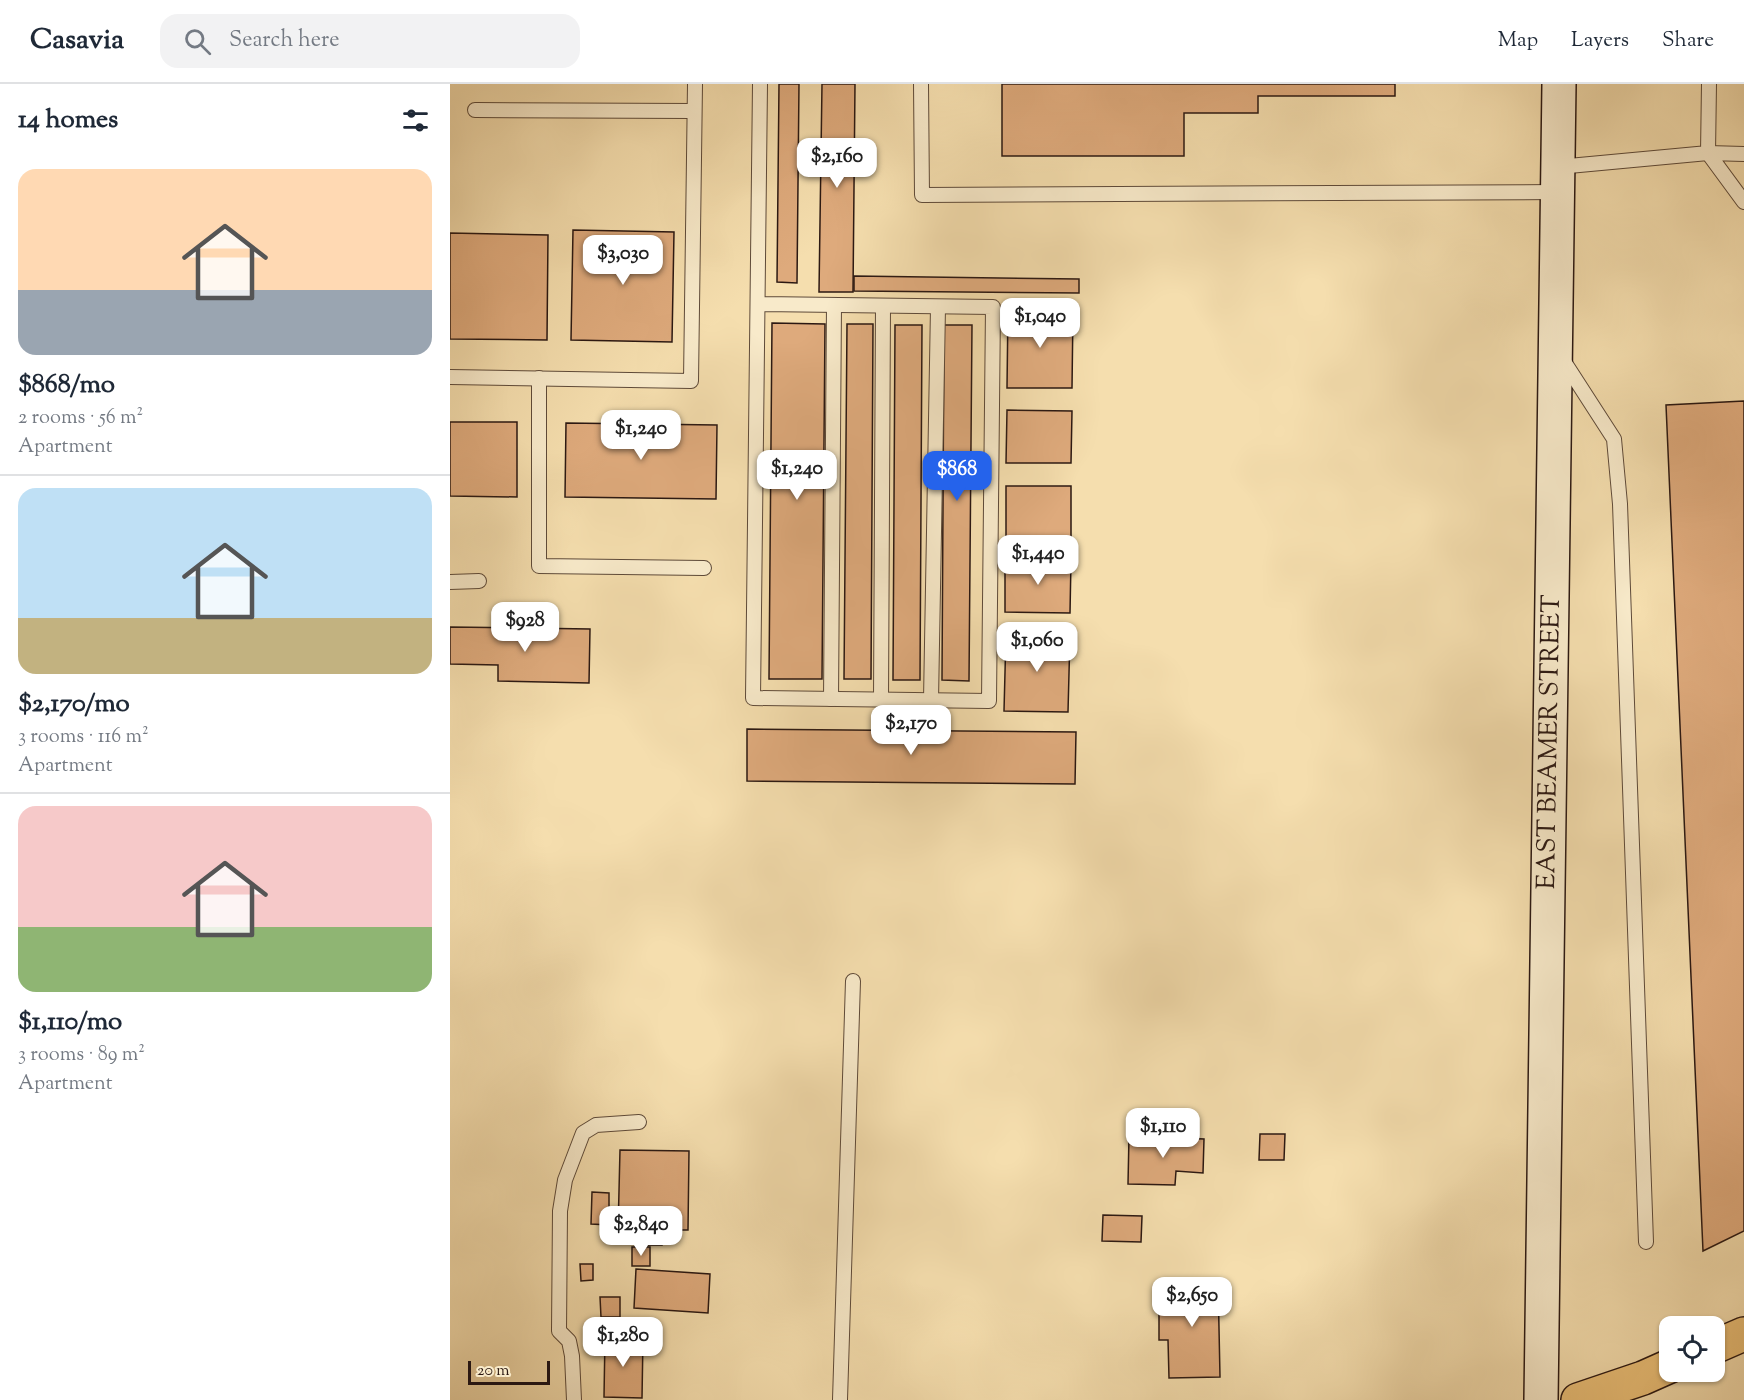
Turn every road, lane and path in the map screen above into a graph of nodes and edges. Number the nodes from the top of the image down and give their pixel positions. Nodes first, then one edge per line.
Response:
1 (695, 84) edge
2 (760, 84) edge
3 (921, 84) edge
4 (1558, 84) edge
5 (1709, 84) edge
6 (475, 110) dead end
7 (694, 111) junction
8 (1708, 153) junction
9 (1744, 154) edge
10 (1558, 179) junction
11 (1744, 202) edge
12 (758, 304) junction
13 (834, 305) junction
14 (883, 306) junction
15 (938, 307) junction
16 (1555, 349) junction
17 (450, 377) edge
18 (539, 378) junction
19 (704, 568) dead end
20 (479, 581) dead end
21 (450, 582) edge
22 (831, 699) junction
23 (881, 699) junction
24 (932, 700) junction
25 (853, 981) dead end
26 (639, 1122) dead end
27 (1646, 1242) dead end
28 (1744, 1334) edge
29 (1725, 1342) edge
30 (1659, 1370) edge
31 (574, 1400) edge
32 (840, 1400) edge
33 (1541, 1400) edge
34 (1578, 1400) edge

1 - 7 lane
2 - 12 lane
3 - 10 lane
4 - 10 street, EAST BEAMER STREET
5 - 8 lane
6 - 7 lane
7 - 18 lane
8 - 9 lane
8 - 10 lane
8 - 11 lane
10 - 16 street, EAST BEAMER STREET
12 - 13 lane
12 - 22 lane
13 - 14 lane
13 - 22 lane
14 - 15 lane
14 - 23 lane
15 - 24 lane
15 - 24 lane
16 - 27 lane
16 - 33 street, EAST BEAMER STREET
17 - 18 lane
18 - 19 lane
20 - 21 lane
22 - 23 lane
23 - 24 lane
25 - 32 lane
26 - 31 lane
28 - 29 highway
30 - 34 highway

